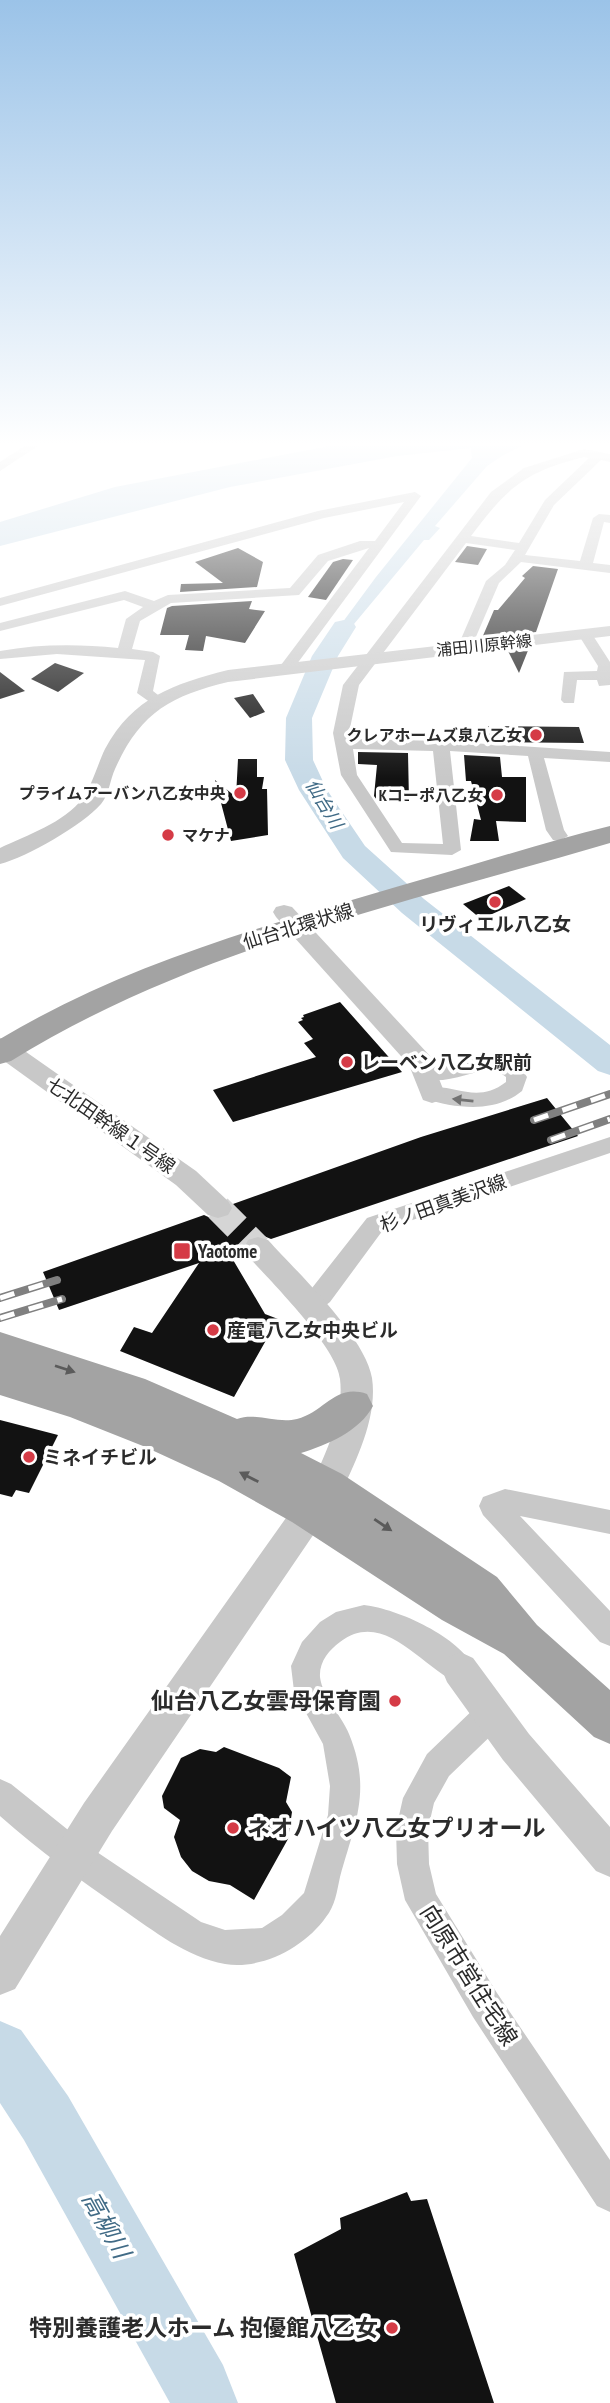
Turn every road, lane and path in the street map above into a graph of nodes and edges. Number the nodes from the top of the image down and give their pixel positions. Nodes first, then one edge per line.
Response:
1 (176, 554) edge
2 (335, 554) edge
3 (371, 554) edge
4 (448, 554) edge
5 (520, 554) edge
6 (527, 554) edge
7 (588, 554) edge
8 (584, 566) junction
9 (610, 569) edge
10 (0, 602) edge
11 (155, 607) junction
12 (0, 627) edge
13 (610, 631) edge
14 (585, 634) junction
15 (465, 646) junction
16 (124, 653) junction
17 (0, 655) edge
18 (363, 659) junction
19 (289, 669) junction
20 (604, 679) joint
21 (569, 700) dead end
22 (159, 702) junction
23 (344, 744) junction
24 (441, 747) junction
25 (535, 754) junction
26 (610, 757) edge
27 (609, 833) edge
28 (559, 836) junction
29 (0, 857) edge
30 (416, 882) junction
31 (290, 919) junction
32 (1, 1045) edge
33 (429, 1084) dead end
34 (610, 1145) edge
35 (218, 1208) tunnel mouth
36 (258, 1248) tunnel mouth
37 (308, 1305) junction
38 (0, 1348) edge
39 (0, 1379) edge
40 (354, 1406) junction
41 (217, 1428) junction
42 (318, 1499) junction
43 (610, 1522) edge
44 (610, 1632) edge
45 (460, 1670) joint
46 (490, 1714) junction
47 (610, 1721) edge
48 (0, 1795) edge
49 (75, 1857) junction
50 (610, 1857) edge
51 (0, 1974) edge
52 (610, 2193) edge

1 - 10 street
2 - 11 street
3 - 19 street
4 - 18 street
5 - 15 street
6 - 8 street
7 - 8 street
8 - 9 street
11 - 12 street
11 - 16 street
13 - 14 street, 浦田川原幹線
14 - 15 street, 浦田川原幹線
14 - 20 street
15 - 18 street, 浦田川原幹線
16 - 17 street
16 - 22 street
18 - 19 street, 浦田川原幹線
18 - 23 street
19 - 22 street
20 - 21 street
22 - 29 street
23 - 24 street
23 - 24 street
24 - 25 street
25 - 26 street
25 - 28 street
27 - 28 main road, 仙台北環状線
27 - 30 main road, 仙台北環状線
28 - 30 main road, 仙台北環状線
30 - 31 main road, 仙台北環状線
31 - 32 main road, 仙台北環状線
31 - 33 street
32 - 35 street, 七北田幹線１号線
34 - 37 street, 杉ノ田真美沢線
36 - 37 street
37 - 40 street
38 -> 41 main road
42 -> 39 main road
40 - 41 main road
40 - 42 street
41 - 42 main road
42 - 47 main road
42 - 49 street
43 - 44 street
45 - 46 street
45 - 49 street
46 - 50 street
46 - 52 street, 向原市営住宅線
48 - 49 street
49 - 51 street

